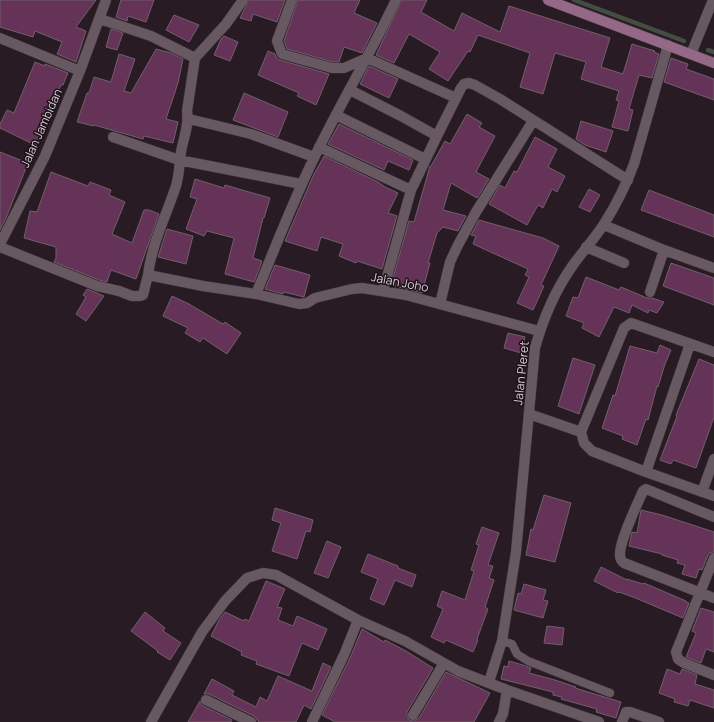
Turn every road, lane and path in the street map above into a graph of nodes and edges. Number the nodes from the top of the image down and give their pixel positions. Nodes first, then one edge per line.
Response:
1 (106, 0) edge
2 (242, 0) edge
3 (292, 0) edge
4 (396, 0) edge
5 (548, 0) edge
6 (713, 0) edge
7 (100, 19) junction
8 (0, 38) edge
9 (668, 45) junction
10 (691, 54) junction
11 (195, 58) junction
12 (367, 58) junction
13 (714, 63) edge
14 (80, 72) junction
15 (350, 90) junction
16 (456, 98) junction
17 (336, 114) junction
18 (189, 119) junction
19 (533, 121) junction
20 (437, 136) junction
21 (113, 137) dead end
22 (319, 147) junction
23 (314, 158) junction
24 (425, 159) junction
25 (179, 160) junction
26 (628, 180) junction
27 (301, 184) junction
28 (411, 190) junction
29 (604, 224) junction
30 (0, 246) edge
31 (586, 247) junction
32 (664, 250) junction
33 (624, 264) dead end
34 (714, 268) edge
35 (148, 275) junction
36 (383, 291) junction
37 (650, 292) dead end
38 (256, 294) junction
39 (440, 304) junction
40 (539, 331) junction
41 (690, 344) junction
42 (714, 352) edge
43 (529, 414) junction
44 (581, 432) junction
45 (714, 459) edge
46 (646, 472) junction
47 (702, 492) junction
48 (714, 496) edge
49 (714, 517) edge
50 (714, 558) edge
51 (700, 593) junction
52 (714, 598) edge
53 (358, 620) junction
54 (502, 641) junction
55 (444, 663) junction
56 (714, 675) edge
57 (489, 682) junction
58 (507, 690) junction
59 (610, 692) dead end
60 (206, 700) dead end
61 (413, 715) dead end
62 (152, 722) edge
63 (251, 722) edge
64 (312, 722) edge
65 (499, 722) edge
66 (599, 722) edge
67 (622, 722) edge
68 (658, 722) edge

1 - 7 street, Jalan Jambidan
2 - 11 street
3 - 12 street
4 - 12 street
5 - 9 main road
6 - 10 street
7 - 11 street
7 - 14 street, Jalan Jambidan
8 - 14 street
9 - 10 main road
9 - 26 street, Jalan Pleret
10 - 13 main road
11 - 18 street
12 - 15 street
12 - 16 street
14 - 30 street, Jalan Jambidan
15 - 17 street
15 - 20 street
16 - 19 street
16 - 20 street
17 - 22 street
17 - 24 street
18 - 23 street
18 - 25 street
19 - 26 street
19 - 39 street
20 - 24 street
21 - 25 street
22 - 23 street
22 - 28 street
23 - 27 street
24 - 28 street
25 - 27 street
25 - 35 street
26 - 29 street, Jalan Pleret
27 - 38 street
28 - 36 street
29 - 31 street, Jalan Pleret
29 - 32 street
30 - 35 street
31 - 33 street
31 - 40 street, Jalan Pleret
32 - 34 street
32 - 37 street
35 - 38 street, Jalan Joho
36 - 38 street, Jalan Joho
36 - 39 street, Jalan Joho
39 - 40 street, Jalan Joho
40 - 43 street, Jalan Pleret
41 - 42 street
41 - 44 street
41 - 46 street
43 - 44 street
43 - 54 street, Jalan Pleret
44 - 46 street
45 - 47 street
46 - 47 street
47 - 48 street
49 - 51 street
50 - 51 street
51 - 52 street
51 - 56 street
53 - 55 street
53 - 62 street
53 - 64 street
54 - 57 street, Jalan Pleret
54 - 59 lane
55 - 57 street
55 - 61 street
57 - 58 street
58 - 65 street
58 - 66 street
60 - 63 street
67 - 68 street

